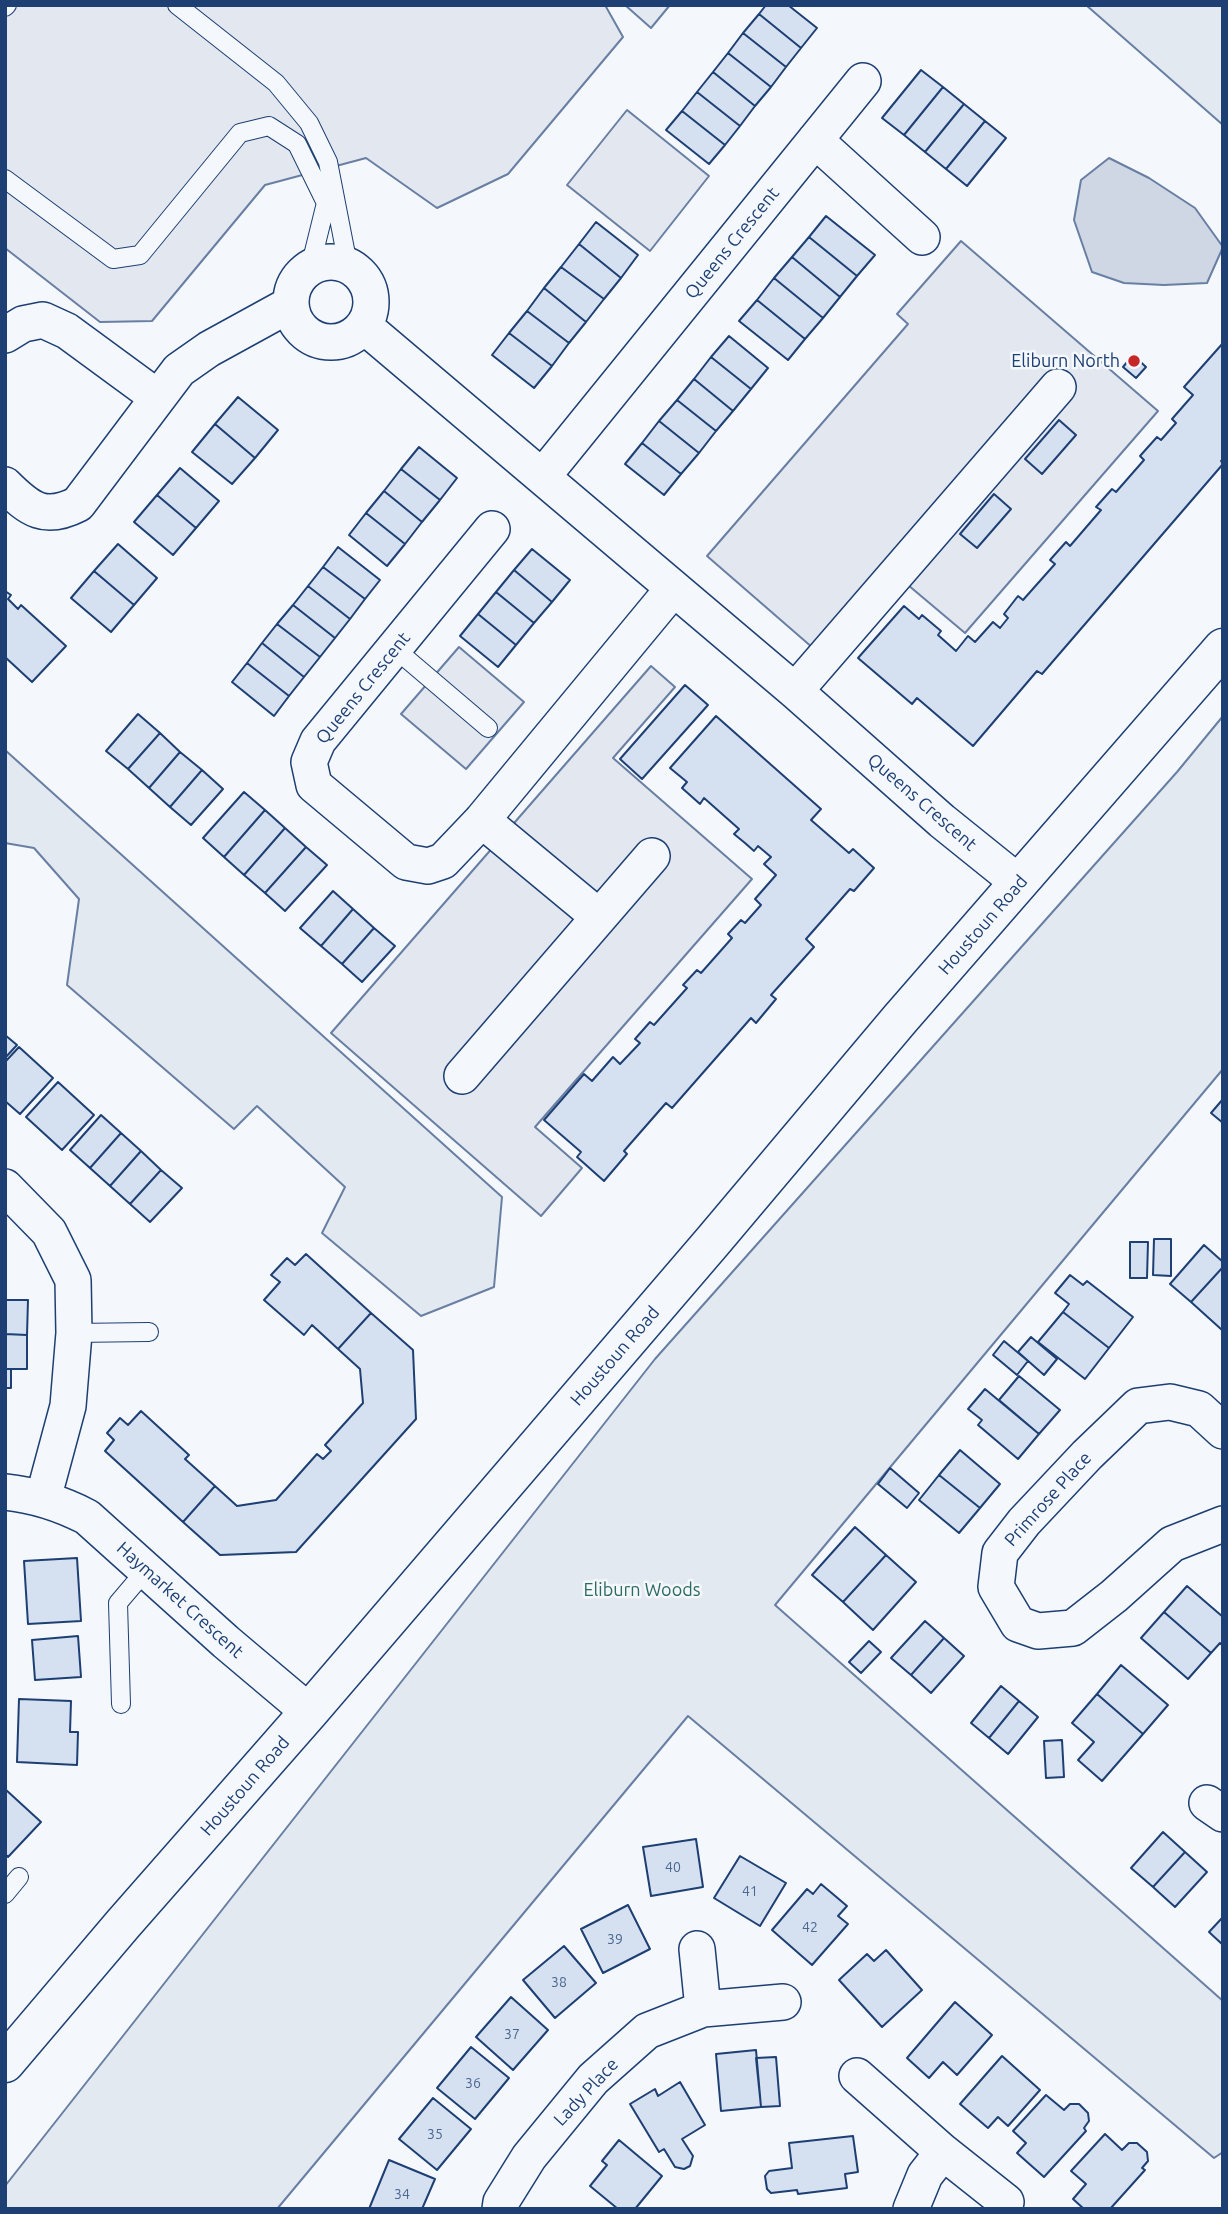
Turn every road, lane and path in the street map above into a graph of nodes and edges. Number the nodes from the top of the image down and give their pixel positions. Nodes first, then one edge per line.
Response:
1 (177, 5) edge
2 (863, 81) dead end
3 (815, 140) junction
4 (5, 179) edge
5 (922, 237) dead end
6 (348, 265) junction
7 (310, 268) junction
8 (291, 304) junction
9 (253, 326) junction
10 (364, 326) junction
11 (5, 335) edge
12 (315, 339) junction
13 (1058, 387) dead end
14 (157, 397) junction
15 (543, 476) junction
16 (5, 485) edge
17 (492, 529) dead end
18 (673, 589) junction
19 (394, 648) junction
20 (1223, 648) edge
21 (795, 691) junction
22 (488, 728) dead end
23 (482, 820) junction
24 (652, 856) dead end
25 (1019, 883) junction
26 (599, 917) junction
27 (462, 1076) dead end
28 (5, 1187) edge
29 (149, 1332) dead end
30 (74, 1333) junction
31 (1223, 1431) edge
32 (5, 1492) edge
33 (43, 1499) junction
34 (1223, 1524) edge
35 (146, 1570) junction
36 (121, 1704) dead end
37 (309, 1712) junction
38 (19, 1877) dead end
39 (5, 1894) edge
40 (697, 1949) dead end
41 (783, 2002) dead end
42 (703, 2009) junction
43 (5, 2063) edge
44 (857, 2076) dead end
45 (943, 2152) junction
46 (1006, 2202) dead end
47 (500, 2209) edge
48 (911, 2209) edge

1 - 6 lane
2 - 3 street, Queens Crescent
3 - 5 street
3 - 15 street, Queens Crescent
4 - 7 lane
6 - 7 street
6 - 10 street
7 - 8 street
8 - 9 street
8 - 12 street
9 - 12 street
9 - 14 street
10 - 12 street
10 - 15 street, Queens Crescent
11 - 14 street
13 - 21 street
14 - 16 street
15 - 18 street, Queens Crescent
17 - 19 street, Queens Crescent
18 - 21 street, Queens Crescent
18 - 23 street, Queens Crescent
19 - 22 lane
19 - 23 street, Queens Crescent
20 - 25 street, Houstoun Road
21 - 25 street, Queens Crescent
23 - 26 street
24 - 26 street
25 - 37 street, Houstoun Road
26 - 27 street
28 - 30 street
29 - 30 lane
30 - 33 street
31 - 34 street, Primrose Place
32 - 33 street, Haymarket Crescent
33 - 35 street, Haymarket Crescent
35 - 36 lane
35 - 37 street, Haymarket Crescent
37 - 43 street, Houstoun Road
38 - 39 lane
40 - 42 street
41 - 42 street, Lady Place
42 - 47 street, Lady Place
44 - 45 street
45 - 46 street
45 - 48 street

